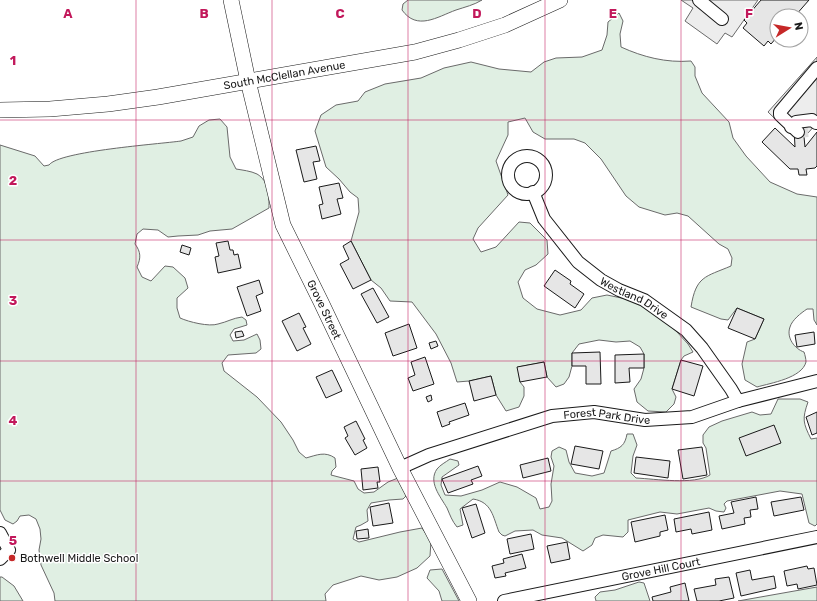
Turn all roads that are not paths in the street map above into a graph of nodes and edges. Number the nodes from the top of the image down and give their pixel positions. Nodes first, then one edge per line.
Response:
1 (231, 0) edge
2 (560, 0) edge
3 (700, 0) edge
4 (722, 19) dead end
5 (817, 68) edge
6 (248, 81) junction
7 (0, 110) edge
8 (806, 127) tunnel mouth
9 (533, 192) dead end
10 (817, 381) edge
11 (738, 402) junction
12 (400, 468) junction
13 (0, 533) edge
14 (817, 537) edge
15 (0, 559) edge
16 (469, 601) edge
17 (504, 601) edge

1 - 6 main road, Grove Street
2 - 6 main road, South McClellan Avenue
3 - 4 street
5 - 8 street
6 - 7 main road, South McClellan Avenue
6 - 12 main road, Grove Street
9 - 11 street, Westland Drive
10 - 11 street, Forest Park Drive
11 - 12 street, Forest Park Drive
12 - 16 main road, Grove Street
13 - 15 street
14 - 17 street, Grove Hill Court

